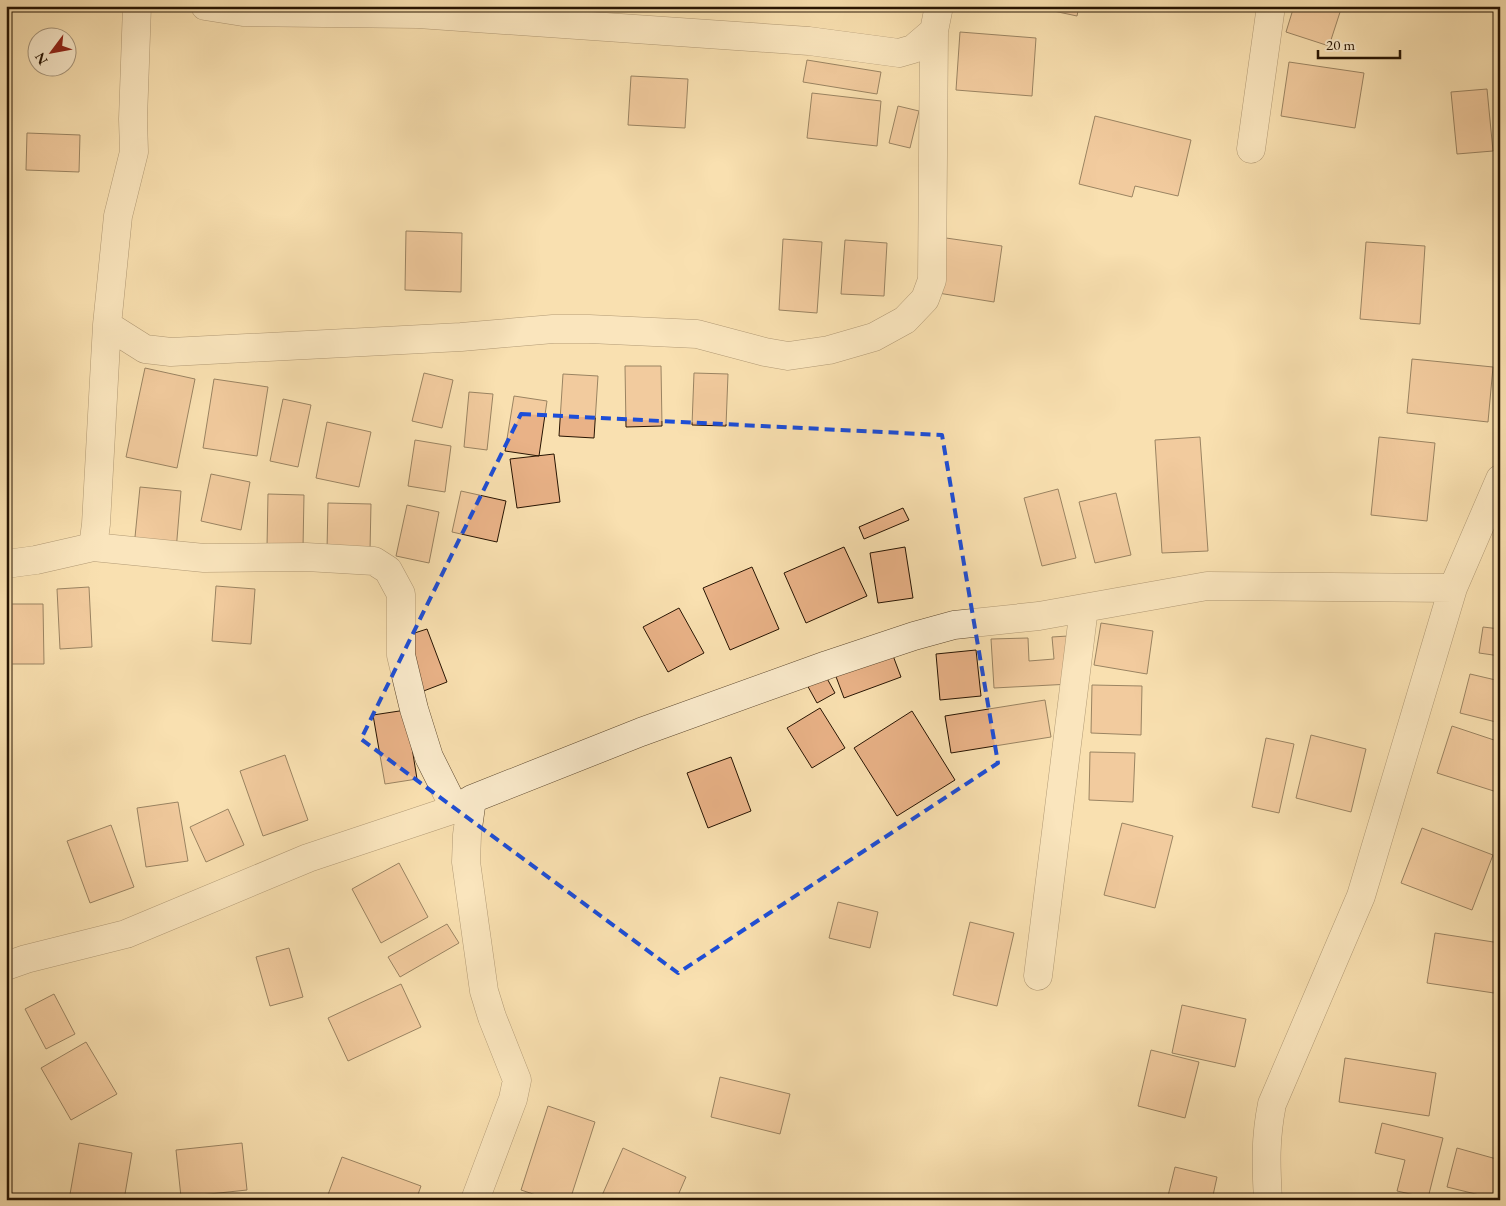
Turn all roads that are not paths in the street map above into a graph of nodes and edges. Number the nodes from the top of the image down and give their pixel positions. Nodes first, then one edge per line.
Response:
1 (137, 6) edge
2 (205, 6) edge
3 (1271, 6) edge
4 (421, 10) edge
5 (937, 19) edge
6 (1252, 148) dead end
7 (107, 325) junction
8 (1500, 479) edge
9 (93, 547) junction
10 (6, 564) edge
11 (1453, 588) junction
12 (1084, 608) junction
13 (464, 804) junction
14 (6, 966) edge
15 (1038, 976) dead end
16 (475, 1200) edge
17 (1268, 1200) edge

1 - 7 street
2 - 4 street
3 - 6 street
4 - 5 street
5 - 7 street
7 - 9 street
8 - 11 street
9 - 10 street
9 - 13 street
11 - 12 street
11 - 17 street
12 - 13 street
12 - 15 street
13 - 14 street
13 - 16 street

